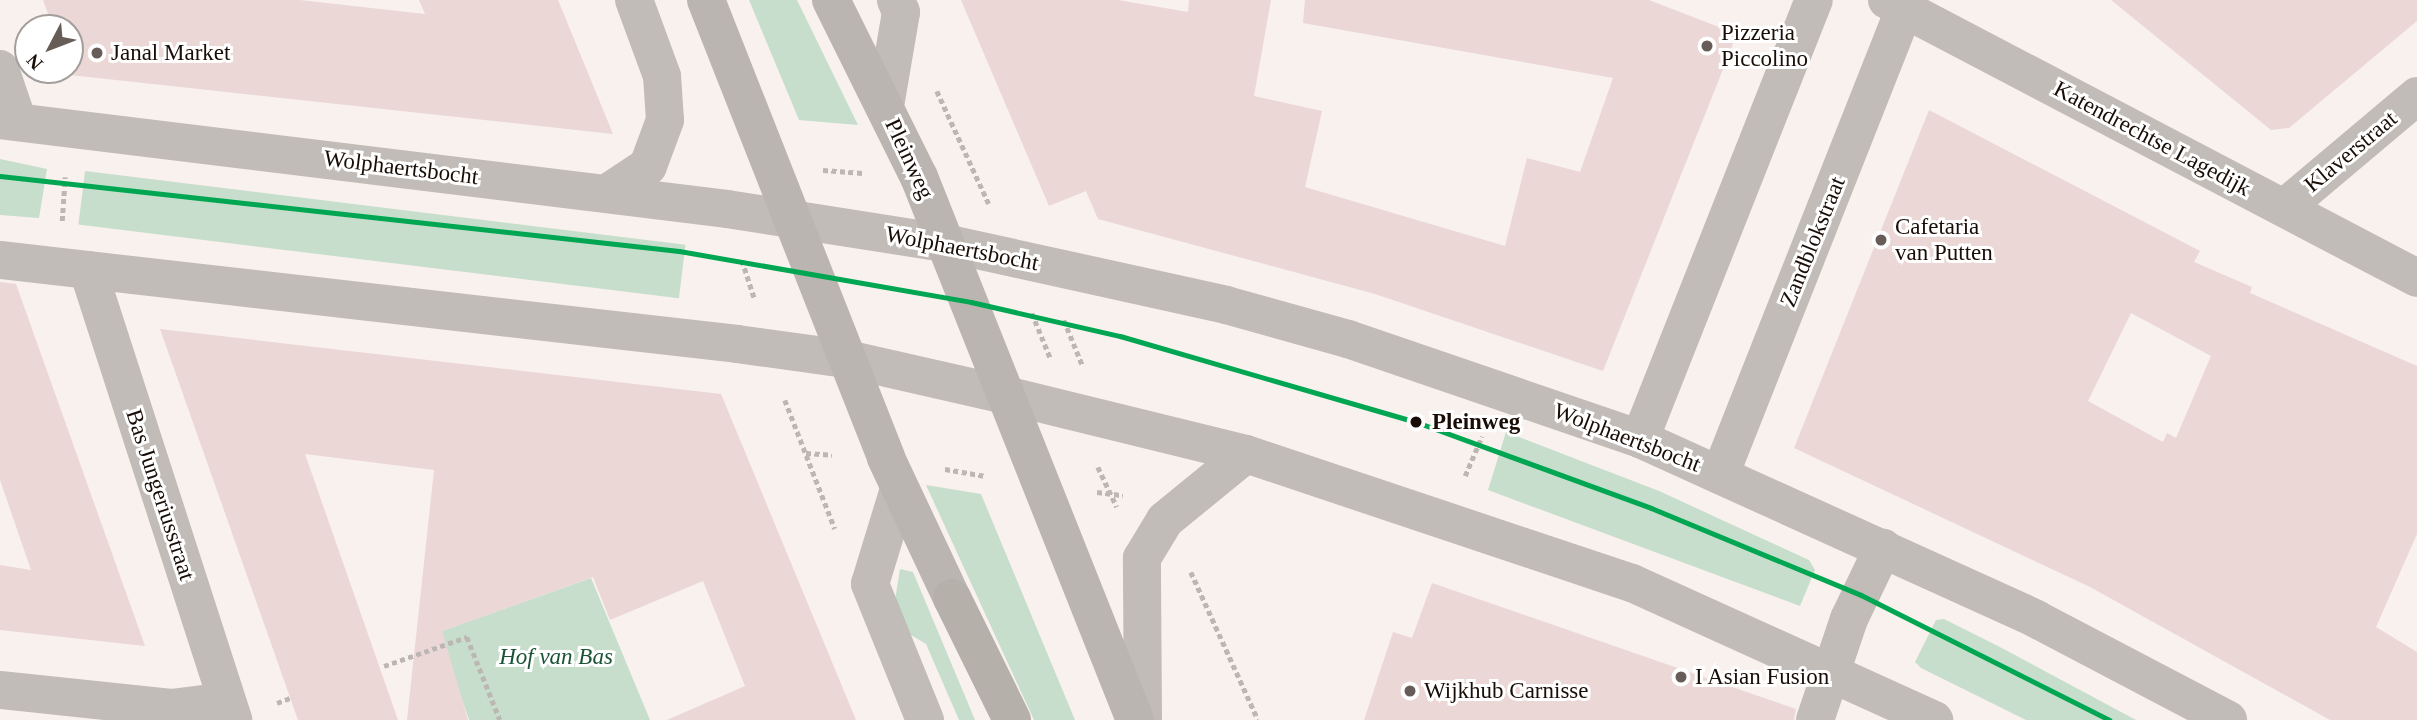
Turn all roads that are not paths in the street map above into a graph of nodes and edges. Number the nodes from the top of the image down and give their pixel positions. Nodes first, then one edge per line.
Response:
1 (634, 0) edge
2 (706, 0) edge
3 (831, 0) edge
4 (896, 0) edge
5 (1814, 0) edge
6 (1901, 3) edge
7 (0, 69) edge
8 (2417, 96) edge
9 (885, 106) junction
10 (9, 121) edge
11 (607, 193) junction
12 (2284, 208) junction
13 (794, 220) junction
14 (945, 243) junction
15 (0, 260) edge
16 (73, 268) junction
17 (2417, 278) edge
18 (846, 359) junction
19 (1006, 395) junction
20 (1640, 439) junction
21 (1246, 454) junction
22 (892, 474) junction
23 (1720, 475) junction
24 (1883, 548) junction
25 (952, 598) joint
26 (1832, 670) junction
27 (0, 690) edge
28 (230, 711) edge
29 (925, 720) edge
30 (1012, 720) edge
31 (1135, 720) edge
32 (1143, 720) edge
33 (1815, 720) edge
34 (1934, 720) edge
35 (2228, 720) edge

1 - 11 street
2 - 13 main road
3 - 9 main road, Pleinweg
4 - 9 street, Pleinweg
5 - 20 street
6 - 12 street, Katendrechtse Lagedijk
6 - 23 street, Zandblokstraat
7 - 10 street
8 - 12 street, Klaverstraat
9 - 14 main road, Pleinweg
10 - 11 street, Wolphaertsbocht
11 - 13 street, Wolphaertsbocht
12 - 17 street, Katendrechtse Lagedijk
13 - 14 street, Wolphaertsbocht
13 - 18 main road
14 - 19 main road, Pleinweg
14 - 20 street, Wolphaertsbocht
15 - 16 street
16 - 18 street
16 - 28 street, Bas Jungeriusstraat
18 - 19 street
18 - 22 main road
19 - 21 street
19 - 31 main road, Pleinweg
20 - 23 street, Wolphaertsbocht
21 - 26 street
21 - 32 street
22 - 25 main road
22 - 29 street
23 - 24 street, Wolphaertsbocht
24 - 26 street
24 - 35 street, Wolphaertsbocht
25 - 30 highway
26 - 33 street
26 - 34 street
27 - 28 street

